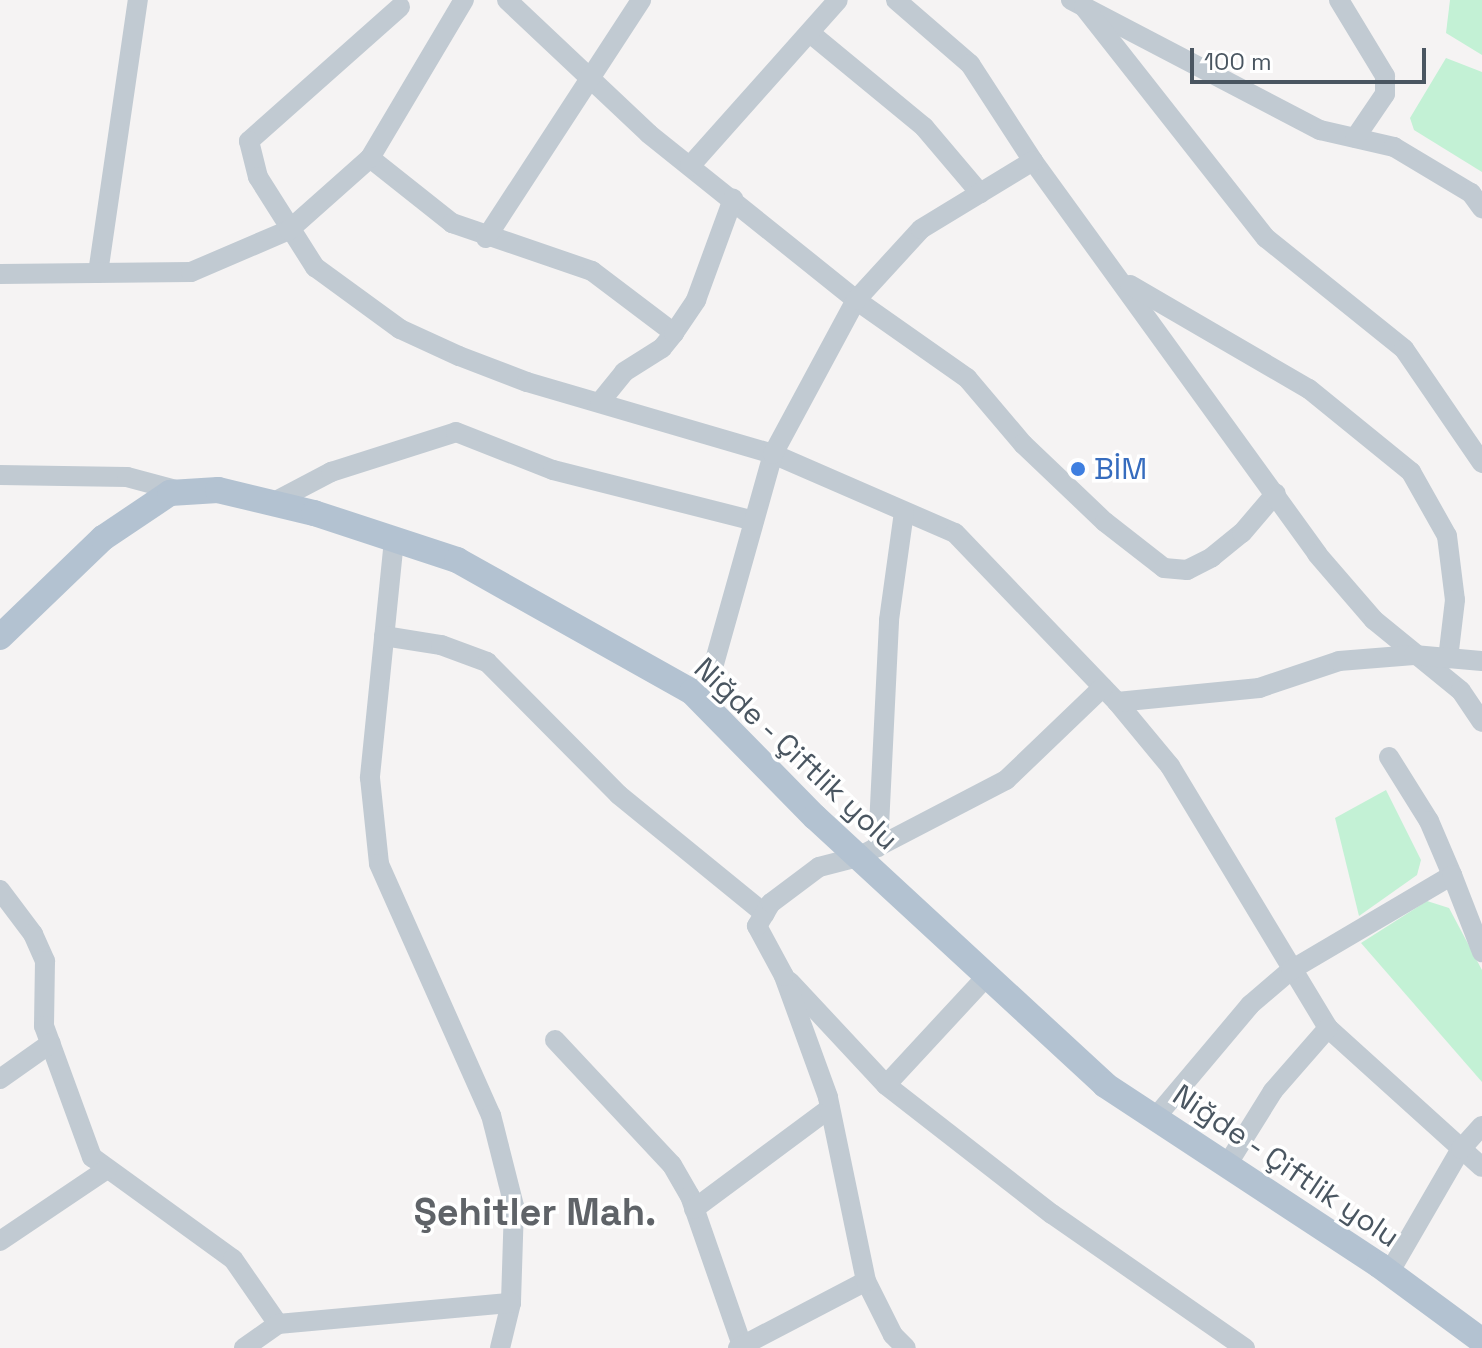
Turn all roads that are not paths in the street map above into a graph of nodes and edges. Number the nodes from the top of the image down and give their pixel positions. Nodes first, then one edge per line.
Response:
1 (138, 0) edge
2 (464, 0) edge
3 (507, 0) edge
4 (641, 0) edge
5 (838, 0) edge
6 (896, 0) edge
7 (1339, 0) edge
8 (1077, 3) edge
9 (400, 7) dead end
10 (810, 33) junction
11 (591, 80) junction
12 (1355, 138) junction
13 (370, 158) junction
14 (1033, 161) junction
15 (690, 166) junction
16 (980, 193) junction
17 (1478, 195) edge
18 (733, 199) junction
19 (289, 230) junction
20 (486, 238) junction
21 (98, 273) junction
22 (0, 274) edge
23 (1123, 281) junction
24 (856, 300) junction
25 (674, 333) junction
26 (600, 402) junction
27 (773, 454) junction
28 (1482, 463) edge
29 (0, 475) edge
30 (183, 492) junction
31 (1276, 493) junction
32 (272, 503) junction
33 (904, 512) junction
34 (754, 521) junction
35 (394, 540) junction
36 (384, 636) junction
37 (0, 637) edge
38 (1414, 655) junction
39 (1448, 659) junction
40 (1482, 661) edge
41 (1110, 695) junction
42 (703, 703) junction
43 (1482, 722) edge
44 (1389, 757) dead end
45 (868, 852) junction
46 (1452, 875) junction
47 (0, 890) edge
48 (765, 914) junction
49 (1482, 952) edge
50 (1291, 970) junction
51 (784, 976) junction
52 (987, 976) junction
53 (1328, 1028) junction
54 (555, 1040) dead end
55 (51, 1043) junction
56 (0, 1079) edge
57 (886, 1085) junction
58 (830, 1108) junction
59 (1155, 1118) junction
60 (1482, 1126) edge
61 (1461, 1149) junction
62 (1227, 1165) junction
63 (1482, 1167) edge
64 (107, 1169) junction
65 (694, 1209) junction
66 (0, 1241) edge
67 (1389, 1273) junction
68 (866, 1281) junction
69 (511, 1303) junction
70 (278, 1324) junction
71 (1482, 1341) edge
72 (741, 1347) edge
73 (244, 1348) edge
74 (500, 1348) edge
75 (906, 1348) edge
76 (1245, 1348) edge

1 - 21 street
2 - 13 street
3 - 11 street
4 - 11 street
5 - 10 street
6 - 14 street
7 - 12 street
8 - 12 street
8 - 28 street
9 - 19 street
10 - 15 street
10 - 16 street
11 - 15 street
11 - 20 street
12 - 17 street
13 - 19 street
13 - 20 street
14 - 16 street
14 - 23 street
15 - 18 street
16 - 24 street
18 - 24 street
18 - 25 street
19 - 21 street
19 - 26 street
20 - 25 street
21 - 22 street
23 - 31 street
23 - 39 street
24 - 27 street
24 - 31 street
25 - 26 street
26 - 27 street
27 - 33 street
27 - 34 street
29 - 30 street
30 - 32 main road, Niğde - Çiftlik yolu
30 - 37 main road, Niğde - Çiftlik yolu
31 - 38 street
32 - 34 street
32 - 35 main road, Niğde - Çiftlik yolu
33 - 41 street
33 - 45 street
34 - 42 street
35 - 36 street
35 - 42 main road, Niğde - Çiftlik yolu
36 - 48 street
36 - 69 street
38 - 39 street
38 - 41 street
38 - 43 street
39 - 40 street
41 - 45 street
41 - 50 street
42 - 45 main road, Niğde - Çiftlik yolu
44 - 46 street
45 - 48 street
45 - 52 main road, Niğde - Çiftlik yolu
46 - 49 street
46 - 50 street
47 - 55 street
48 - 51 street
50 - 53 street
50 - 59 street
51 - 57 street
51 - 58 street
52 - 57 street
52 - 59 main road, Niğde - Çiftlik yolu
53 - 61 street
53 - 62 street
54 - 65 street
55 - 56 street
55 - 64 street
57 - 76 street
58 - 65 street
58 - 68 street
59 - 62 main road, Niğde - Çiftlik yolu
60 - 61 street
61 - 63 street
61 - 67 street
62 - 67 main road, Niğde - Çiftlik yolu
64 - 66 street
64 - 70 street
65 - 72 street
67 - 71 main road, Niğde - Çiftlik yolu
68 - 72 street
68 - 75 street
69 - 70 street
69 - 74 street
70 - 73 street

